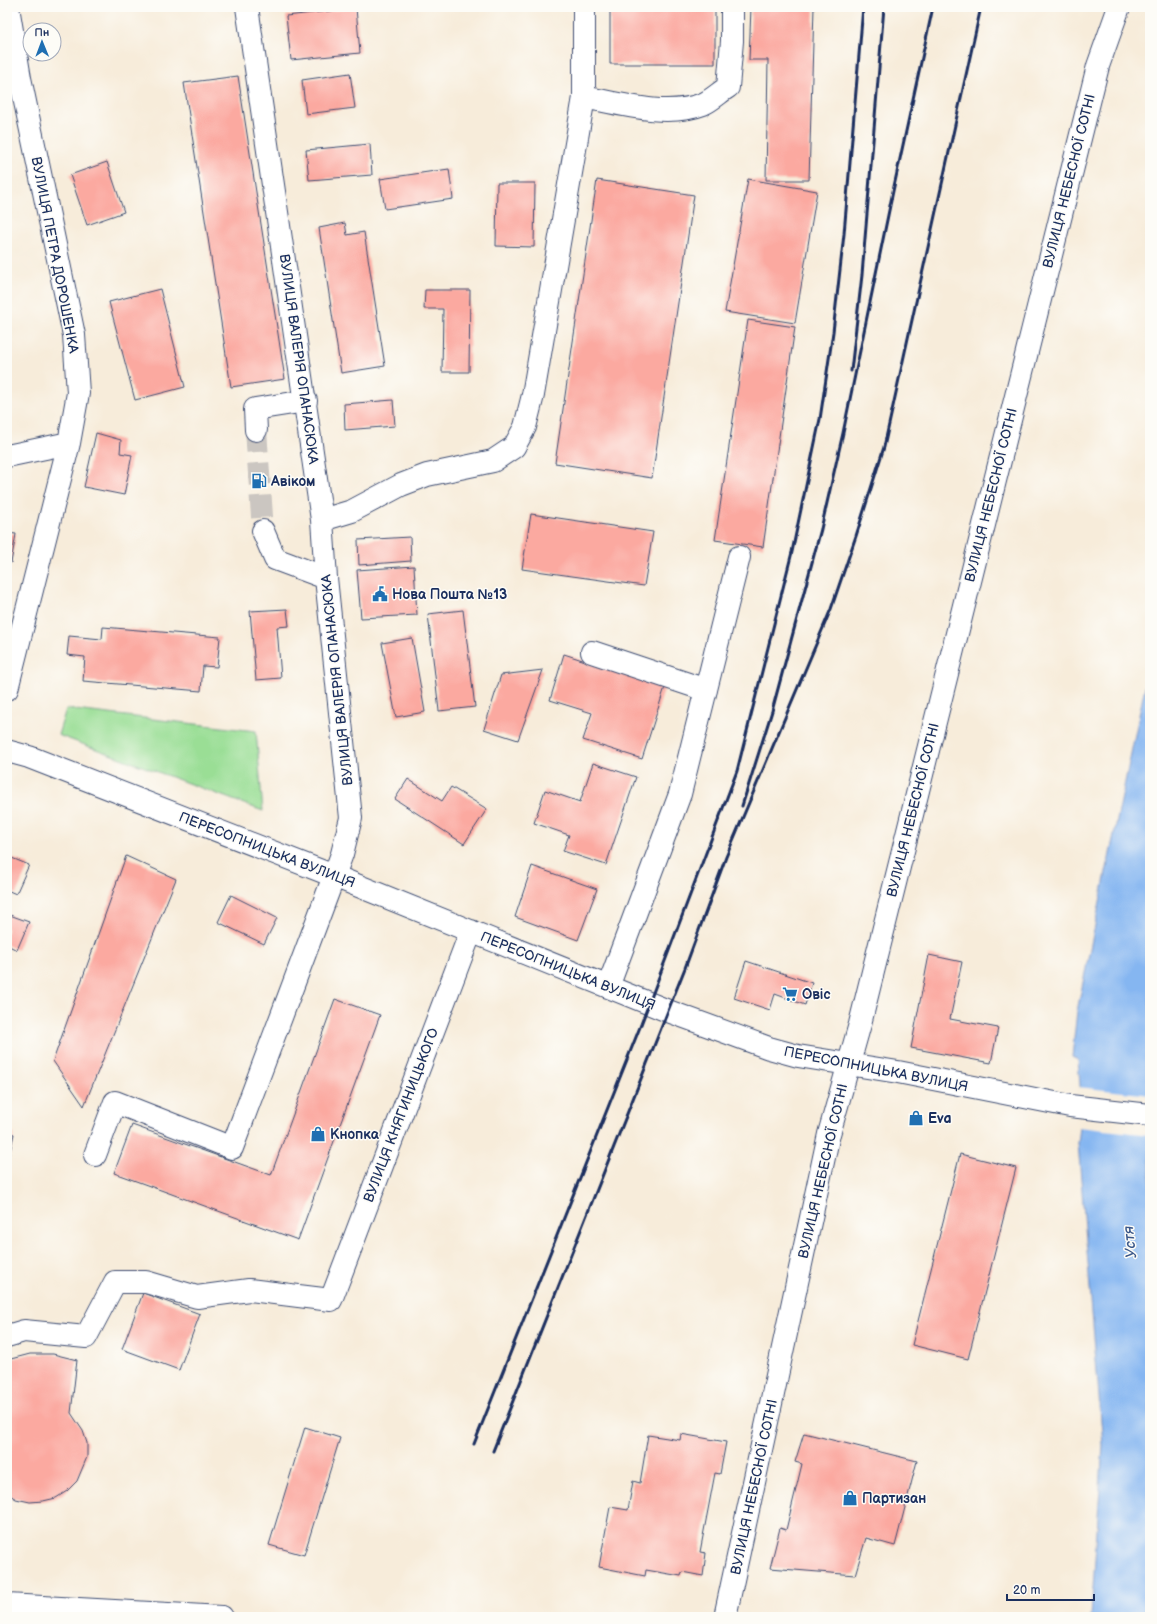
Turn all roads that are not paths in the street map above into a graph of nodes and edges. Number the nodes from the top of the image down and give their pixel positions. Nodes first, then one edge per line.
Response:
1 (8, 7) edge
2 (247, 7) edge
3 (584, 7) edge
4 (732, 7) edge
5 (1119, 7) edge
6 (584, 97) junction
7 (306, 401) junction
8 (256, 430) tunnel mouth
9 (68, 443) junction
10 (7, 456) edge
11 (322, 520) junction
12 (263, 531) tunnel mouth
13 (739, 557) dead end
14 (326, 578) junction
15 (592, 652) dead end
16 (7, 689) edge
17 (706, 690) junction
18 (7, 751) edge
19 (334, 876) junction
20 (470, 931) junction
21 (608, 987) junction
22 (849, 1065) junction
23 (1150, 1115) edge
24 (95, 1155) dead end
25 (7, 1336) edge
26 (7, 1605) edge
27 (222, 1617) edge
28 (725, 1617) edge

1 - 9 street, ВУЛИЦЯ ПЕТРА ДОРОШЕНКА
2 - 7 street, ВУЛИЦЯ ВАЛЕРІЯ ОПАНАСЮКА
3 - 6 street
4 - 6 street
5 - 22 street, ВУЛИЦЯ НЕБЕСНОЇ СОТНІ
6 - 11 street
7 - 8 street
7 - 11 street, ВУЛИЦЯ ВАЛЕРІЯ ОПАНАСЮКА
9 - 10 street
9 - 16 street, ВУЛИЦЯ ПЕТРА ДОРОШЕНКА
11 - 14 street, ВУЛИЦЯ ВАЛЕРІЯ ОПАНАСЮКА
12 - 14 street
13 - 17 street
14 - 19 street, ВУЛИЦЯ ВАЛЕРІЯ ОПАНАСЮКА
15 - 17 street
17 - 21 street
18 - 19 street, ПЕРЕСОПНИЦЬКА ВУЛИЦЯ
19 - 20 street, ПЕРЕСОПНИЦЬКА ВУЛИЦЯ
19 - 24 street, ВУЛИЦЯ ВАЛЕРІЯ ОПАНАСЮКА
20 - 21 street, ПЕРЕСОПНИЦЬКА ВУЛИЦЯ
20 - 25 street, ВУЛИЦЯ КНЯГИНИЦЬКОГО
21 - 22 street, ПЕРЕСОПНИЦЬКА ВУЛИЦЯ
22 - 23 street, ПЕРЕСОПНИЦЬКА ВУЛИЦЯ
22 - 28 street, ВУЛИЦЯ НЕБЕСНОЇ СОТНІ
26 - 27 street

